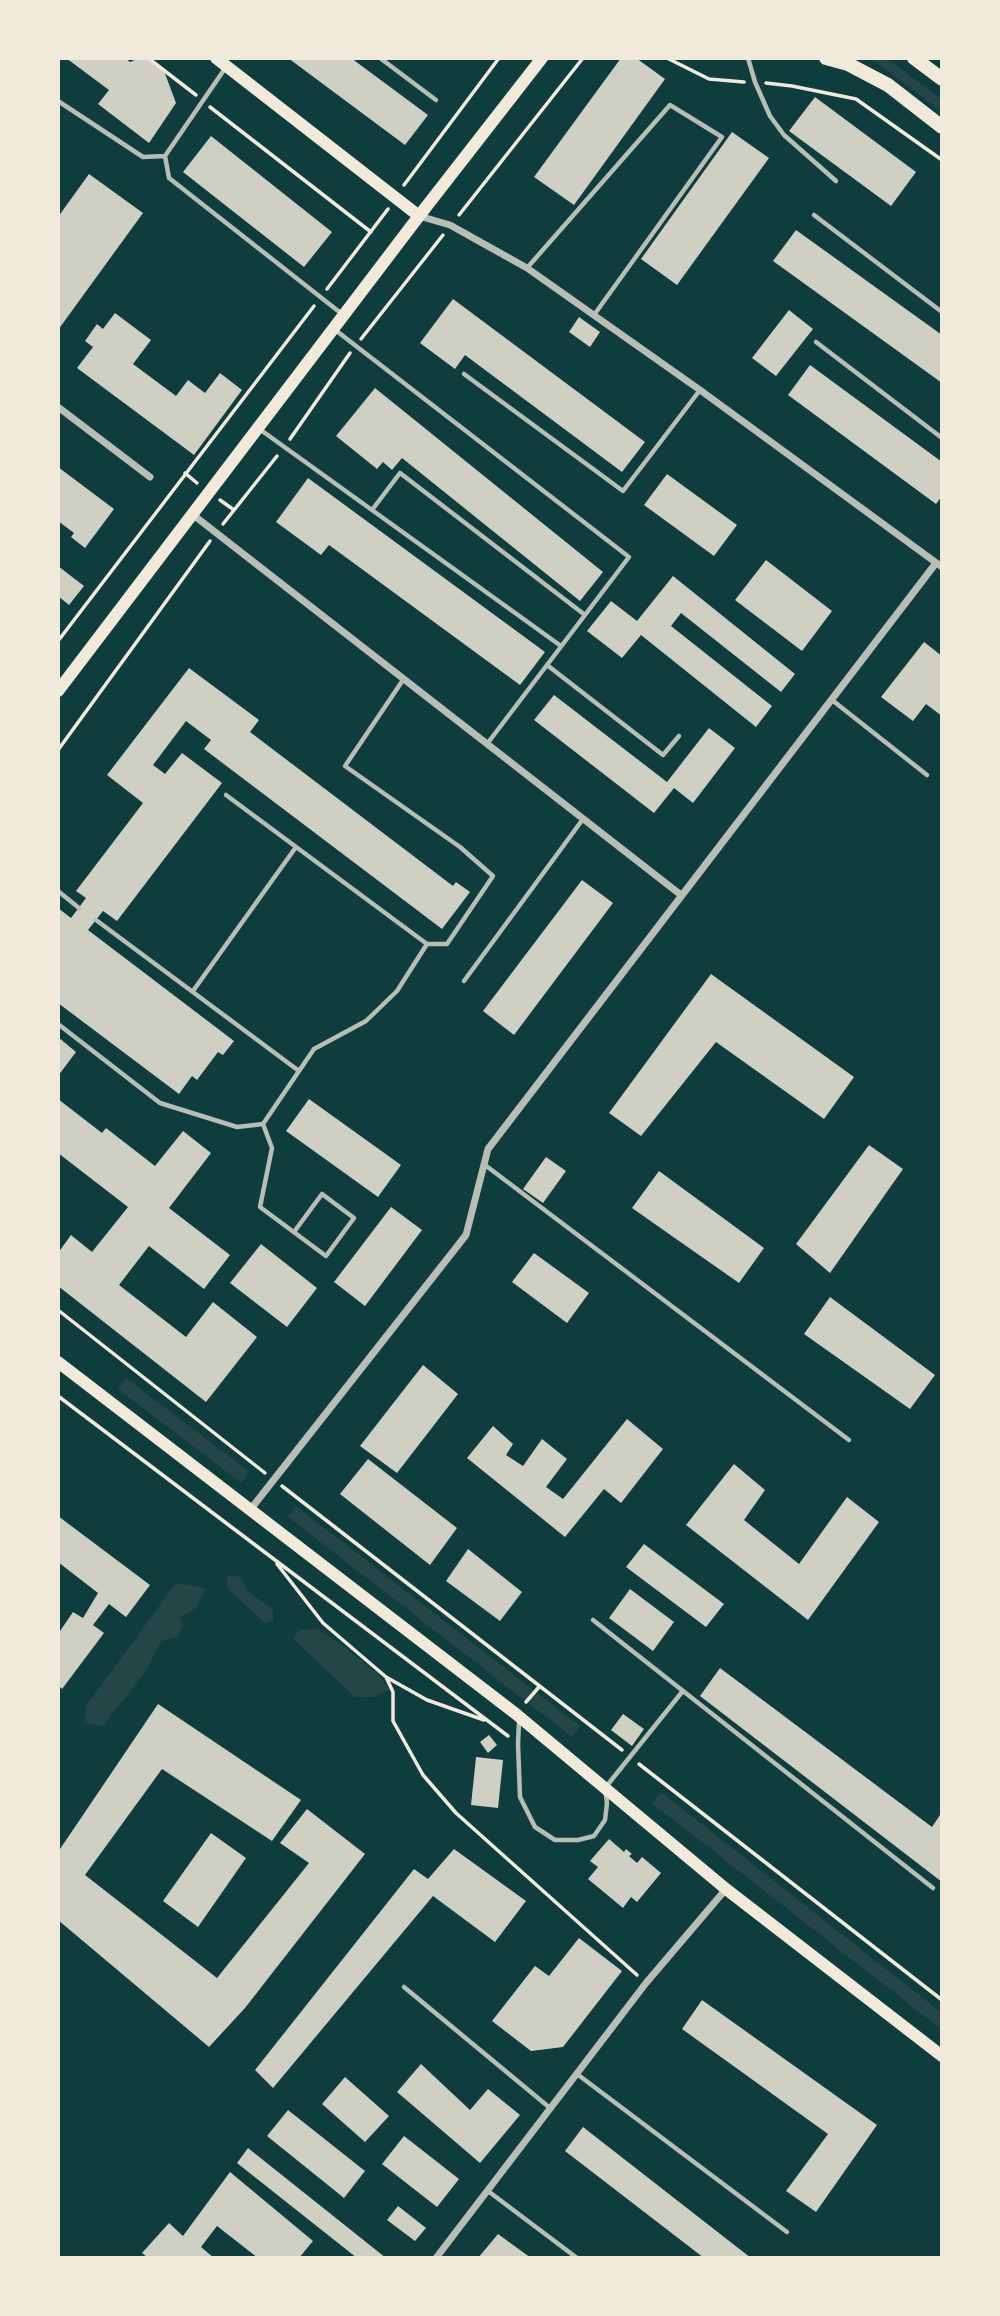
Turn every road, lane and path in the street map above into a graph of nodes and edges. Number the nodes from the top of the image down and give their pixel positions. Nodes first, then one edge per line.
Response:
1 (148, 58) edge
2 (380, 58) edge
3 (499, 58) edge
4 (542, 58) edge
5 (583, 58) edge
6 (667, 58) edge
7 (748, 58) edge
8 (825, 58) edge
9 (914, 58) edge
10 (221, 62) edge
11 (942, 79) edge
12 (755, 82) junction
13 (436, 100) dead end
14 (58, 101) edge
15 (203, 101) junction
16 (942, 127) edge
17 (165, 156) junction
18 (942, 160) edge
19 (836, 181) dead end
20 (395, 198) junction
21 (814, 215) dead end
22 (419, 216) junction
23 (450, 225) junction
24 (371, 232) junction
25 (527, 268) junction
26 (320, 298) junction
27 (942, 312) edge
28 (344, 316) junction
29 (594, 316) junction
30 (334, 328) junction
31 (816, 342) dead end
32 (355, 346) junction
33 (464, 374) dead end
34 (699, 390) junction
35 (58, 407) edge
36 (258, 428) junction
37 (942, 438) edge
38 (284, 447) junction
39 (150, 477) dead end
40 (372, 510) junction
41 (192, 514) junction
42 (217, 532) junction
43 (942, 555) edge
44 (939, 565) edge
45 (585, 615) junction
46 (58, 641) edge
47 (561, 646) junction
48 (547, 665) junction
49 (403, 680) junction
50 (58, 691) edge
51 (831, 700) junction
52 (680, 736) dead end
53 (486, 745) junction
54 (58, 750) edge
55 (927, 775) dead end
56 (226, 795) dead end
57 (583, 820) junction
58 (296, 847) junction
59 (58, 891) edge
60 (681, 895) junction
61 (79, 908) dead end
62 (96, 920) dead end
63 (426, 944) junction
64 (464, 981) dead end
65 (193, 991) junction
66 (58, 1024) edge
67 (299, 1071) junction
68 (263, 1124) junction
69 (484, 1165) junction
70 (294, 1232) junction
71 (58, 1310) edge
72 (58, 1362) edge
73 (58, 1396) edge
74 (849, 1440) dead end
75 (273, 1479) junction
76 (250, 1510) junction
77 (274, 1559) junction
78 (593, 1620) dead end
79 (386, 1677) junction
80 (682, 1692) junction
81 (520, 1717) junction
82 (490, 1722) junction
83 (517, 1744) junction
84 (630, 1757) junction
85 (605, 1788) junction
86 (933, 1888) dead end
87 (726, 1889) junction
88 (646, 1983) junction
89 (404, 1986) dead end
90 (942, 2000) edge
91 (942, 2056) edge
92 (577, 2074) junction
93 (551, 2108) junction
94 (488, 2191) junction
95 (787, 2232) dead end
96 (436, 2258) edge
97 (577, 2258) edge

1 - 15 path
2 - 13 lane
3 - 20 path
4 - 22 main road
5 - 23 path
6 - 12 path
7 - 12 lane
8 - 16 main road
9 - 11 main road
10 - 15 lane
10 - 20 main road
12 - 18 path
12 - 19 lane
14 - 17 lane
15 - 17 lane
15 - 24 path
17 - 26 lane
20 - 22 main road
20 - 24 path
21 - 27 lane
22 - 23 street
22 - 28 main road
23 - 25 street
23 - 32 path
24 - 26 path
25 - 29 street
25 - 29 lane
26 - 28 lane
26 - 46 path
28 - 30 main road
29 - 34 street
30 - 32 lane
30 - 36 main road
31 - 37 lane
32 - 38 path
32 - 45 lane
33 - 34 lane
34 - 44 street
35 - 39 street
36 - 38 lane
36 - 41 main road
38 - 40 lane
38 - 42 path
40 - 45 lane
40 - 47 lane
41 - 42 street
41 - 50 main road
42 - 49 street
42 - 54 path
43 - 44 lane
44 - 51 street
45 - 47 lane
47 - 48 lane
48 - 52 lane
48 - 53 lane
49 - 53 street
49 - 63 lane
51 - 55 lane
51 - 60 street
53 - 57 street
56 - 58 lane
57 - 60 street
57 - 64 lane
58 - 63 lane
58 - 65 lane
59 - 61 lane
60 - 69 street
62 - 65 lane
63 - 67 lane
65 - 67 lane
66 - 68 lane
67 - 68 lane
68 - 70 lane
69 - 74 lane
69 - 75 street
70 - 70 lane
71 - 75 path
72 - 76 main road
73 - 77 path
75 - 76 street
75 - 84 path
76 - 81 main road
77 - 79 path
77 - 82 path
78 - 80 lane
79 - 82 path
79 - 88 path
80 - 84 lane
80 - 86 lane
81 - 83 lane
81 - 85 main road
82 - 83 path
83 - 85 lane
84 - 85 lane
84 - 90 path
85 - 87 main road
87 - 88 street
87 - 91 main road
88 - 92 street
89 - 93 lane
92 - 93 street
92 - 95 lane
93 - 94 street
94 - 96 street
94 - 97 lane

